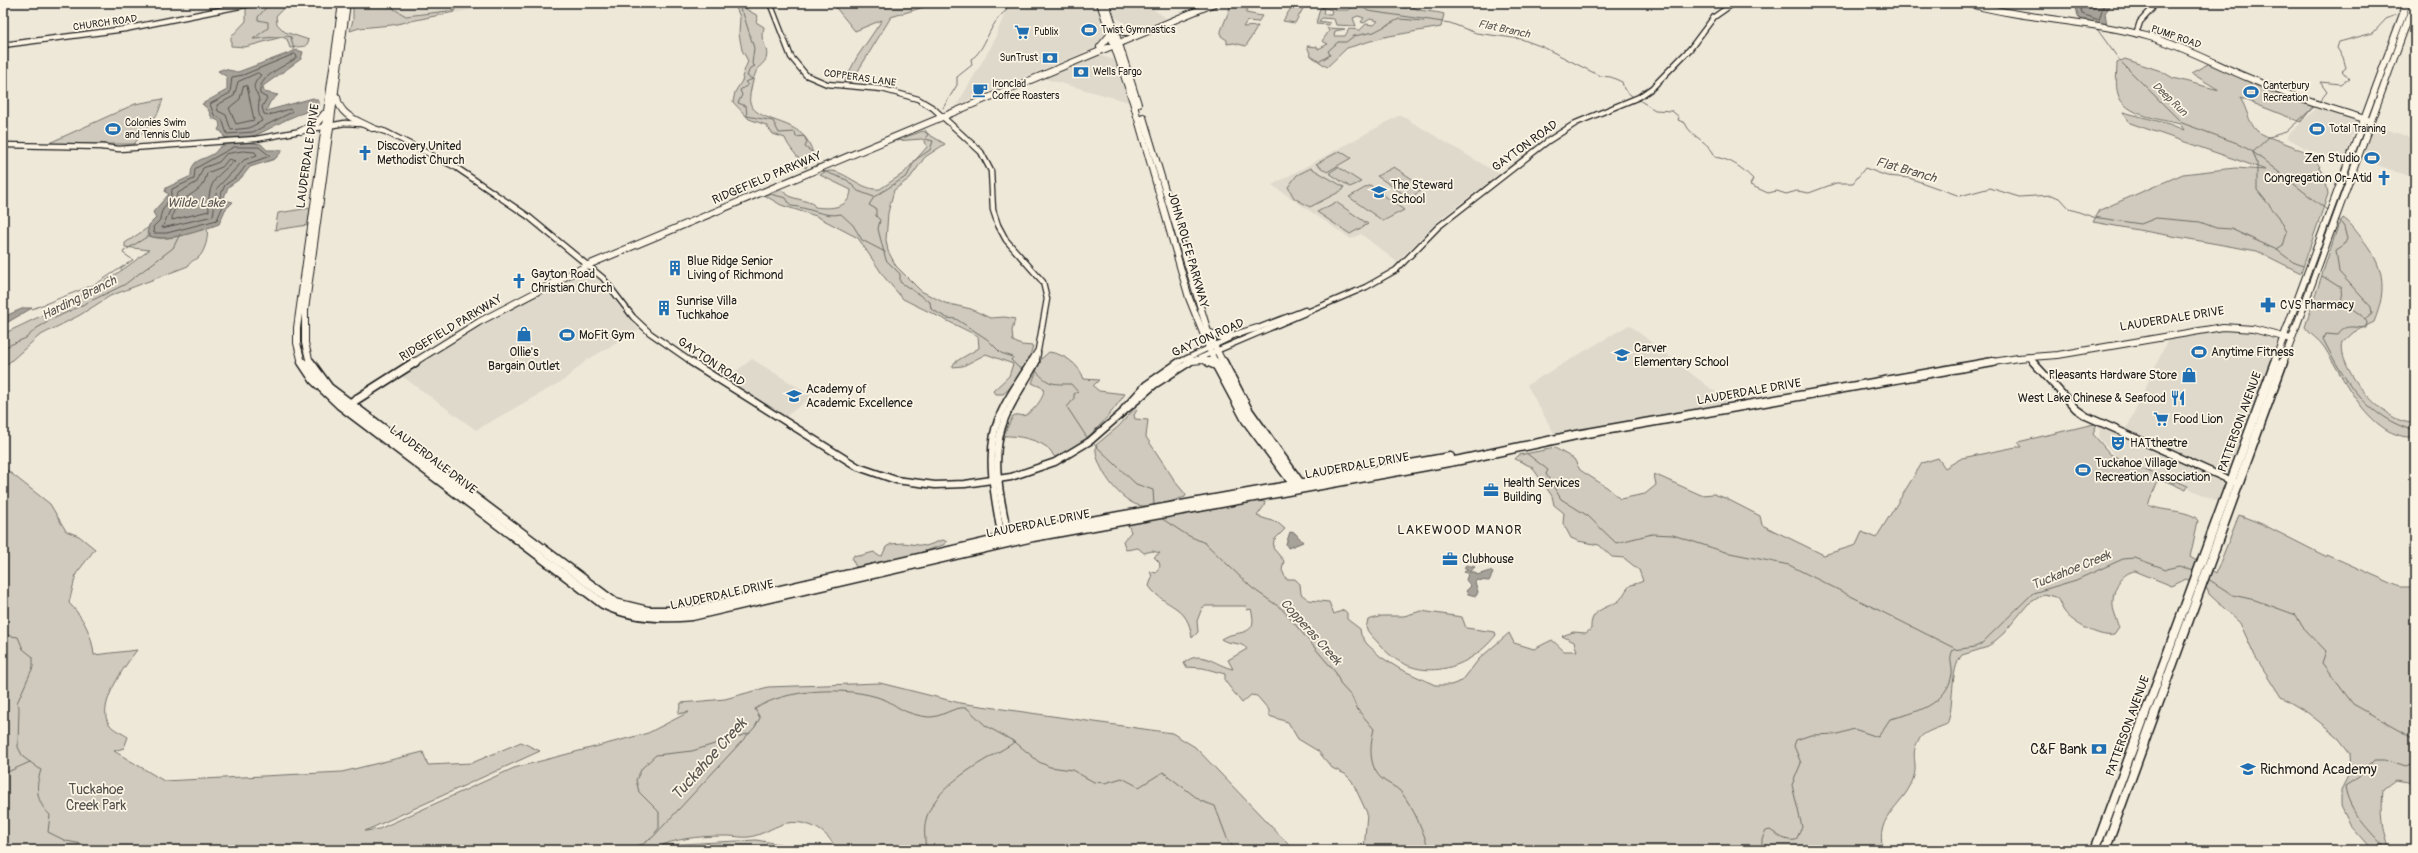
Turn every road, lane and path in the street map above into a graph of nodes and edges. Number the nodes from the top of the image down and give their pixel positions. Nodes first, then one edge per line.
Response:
1 (255, 3) edge
2 (342, 3) edge
3 (347, 3) edge
4 (770, 3) edge
5 (1100, 3) edge
6 (1106, 3) edge
7 (1215, 3) edge
8 (1734, 3) edge
9 (1966, 3) edge
10 (2152, 3) edge
11 (2407, 3) edge
12 (2414, 3) edge
13 (1205, 4) edge
14 (1114, 28) junction
15 (1137, 32) junction
16 (2136, 34) junction
17 (1110, 35) junction
18 (1131, 38) junction
19 (1116, 43) junction
20 (3, 45) edge
21 (1100, 47) junction
22 (1123, 52) junction
23 (1094, 54) junction
24 (1118, 58) junction
25 (1043, 73) junction
26 (336, 84) junction
27 (327, 110) junction
28 (942, 116) junction
29 (2364, 119) junction
30 (2370, 121) junction
31 (327, 126) junction
32 (372, 128) junction
33 (301, 131) junction
34 (3, 146) edge
35 (2334, 210) junction
36 (2328, 227) junction
37 (587, 264) junction
38 (1325, 305) junction
39 (1257, 328) junction
40 (1208, 332) junction
41 (2284, 336) junction
42 (2291, 339) junction
43 (1212, 349) junction
44 (2028, 357) junction
45 (1191, 361) junction
46 (1216, 365) junction
47 (345, 404) junction
48 (1116, 418) junction
49 (1284, 471) junction
50 (996, 480) junction
51 (2235, 482) junction
52 (1298, 486) junction
53 (1277, 487) junction
54 (1005, 540) junction
55 (2197, 586) junction
56 (2095, 850) edge
57 (2105, 850) edge

1 - 20 street, CHURCH ROAD
2 - 27 main road, LAUDERDALE DRIVE
3 - 26 main road, LAUDERDALE DRIVE
4 - 28 street, COPPERAS LANE
5 - 17 main road, JOHN ROLFE PARKWAY
6 - 14 main road, JOHN ROLFE PARKWAY
7 - 13 main road, RIDGEFIELD PARKWAY
8 - 38 street, GAYTON ROAD
9 - 16 main road, PUMP ROAD
10 - 16 street
11 - 29 main road, PATTERSON AVENUE
12 - 30 main road, PATTERSON AVENUE
13 - 15 main road, RIDGEFIELD PARKWAY
13 - 18 main road, RIDGEFIELD PARKWAY
14 - 15 main road
14 - 19 main road, JOHN ROLFE PARKWAY
15 - 19 main road, RIDGEFIELD PARKWAY
16 - 29 main road, PUMP ROAD
17 - 19 main road, JOHN ROLFE PARKWAY
17 - 21 main road
18 - 19 main road, RIDGEFIELD PARKWAY
18 - 22 main road
19 - 21 main road, RIDGEFIELD PARKWAY
19 - 22 main road, JOHN ROLFE PARKWAY
19 - 23 main road, RIDGEFIELD PARKWAY
19 - 24 main road, JOHN ROLFE PARKWAY
21 - 25 main road, RIDGEFIELD PARKWAY
22 - 40 main road, JOHN ROLFE PARKWAY
23 - 24 main road
23 - 25 main road, RIDGEFIELD PARKWAY
24 - 43 main road, JOHN ROLFE PARKWAY
25 - 28 main road, RIDGEFIELD PARKWAY
26 - 31 main road, LAUDERDALE DRIVE
26 - 32 main road
27 - 31 main road, LAUDERDALE DRIVE
27 - 33 main road
28 - 37 main road, RIDGEFIELD PARKWAY
28 - 50 street, COPPERAS LANE
29 - 30 main road, PUMP ROAD
29 - 35 main road, PATTERSON AVENUE
30 - 35 main road, PATTERSON AVENUE
31 - 32 street, GAYTON ROAD
31 - 33 street, GAYTON ROAD
31 - 47 main road, LAUDERDALE DRIVE
32 - 37 street, GAYTON ROAD
33 - 34 street, GAYTON ROAD
35 - 36 main road, PATTERSON AVENUE
36 - 41 main road, PATTERSON AVENUE
36 - 42 main road, PATTERSON AVENUE
37 - 47 main road, RIDGEFIELD PARKWAY
37 - 50 street, GAYTON ROAD
38 - 39 street, GAYTON ROAD
38 - 43 street, GAYTON ROAD
39 - 40 main road
39 - 43 street, GAYTON ROAD
40 - 43 main road, JOHN ROLFE PARKWAY
41 - 42 main road, LAUDERDALE DRIVE
41 - 44 main road, LAUDERDALE DRIVE
41 - 51 main road, PATTERSON AVENUE
42 - 51 main road, PATTERSON AVENUE
43 - 45 street, GAYTON ROAD
43 - 46 main road, JOHN ROLFE PARKWAY
43 - 48 street, GAYTON ROAD
43 - 52 main road, JOHN ROLFE PARKWAY
44 - 51 street
44 - 52 main road, LAUDERDALE DRIVE
45 - 46 main road
45 - 48 street, GAYTON ROAD
46 - 49 main road, JOHN ROLFE PARKWAY
47 - 54 main road, LAUDERDALE DRIVE
48 - 50 street, GAYTON ROAD
49 - 52 main road, JOHN ROLFE PARKWAY
49 - 53 main road
50 - 54 street, COPPERAS LANE
51 - 55 main road, PATTERSON AVENUE
52 - 53 main road, LAUDERDALE DRIVE
52 - 54 main road, LAUDERDALE DRIVE
53 - 54 main road, LAUDERDALE DRIVE
55 - 56 main road, PATTERSON AVENUE
55 - 57 main road, PATTERSON AVENUE

